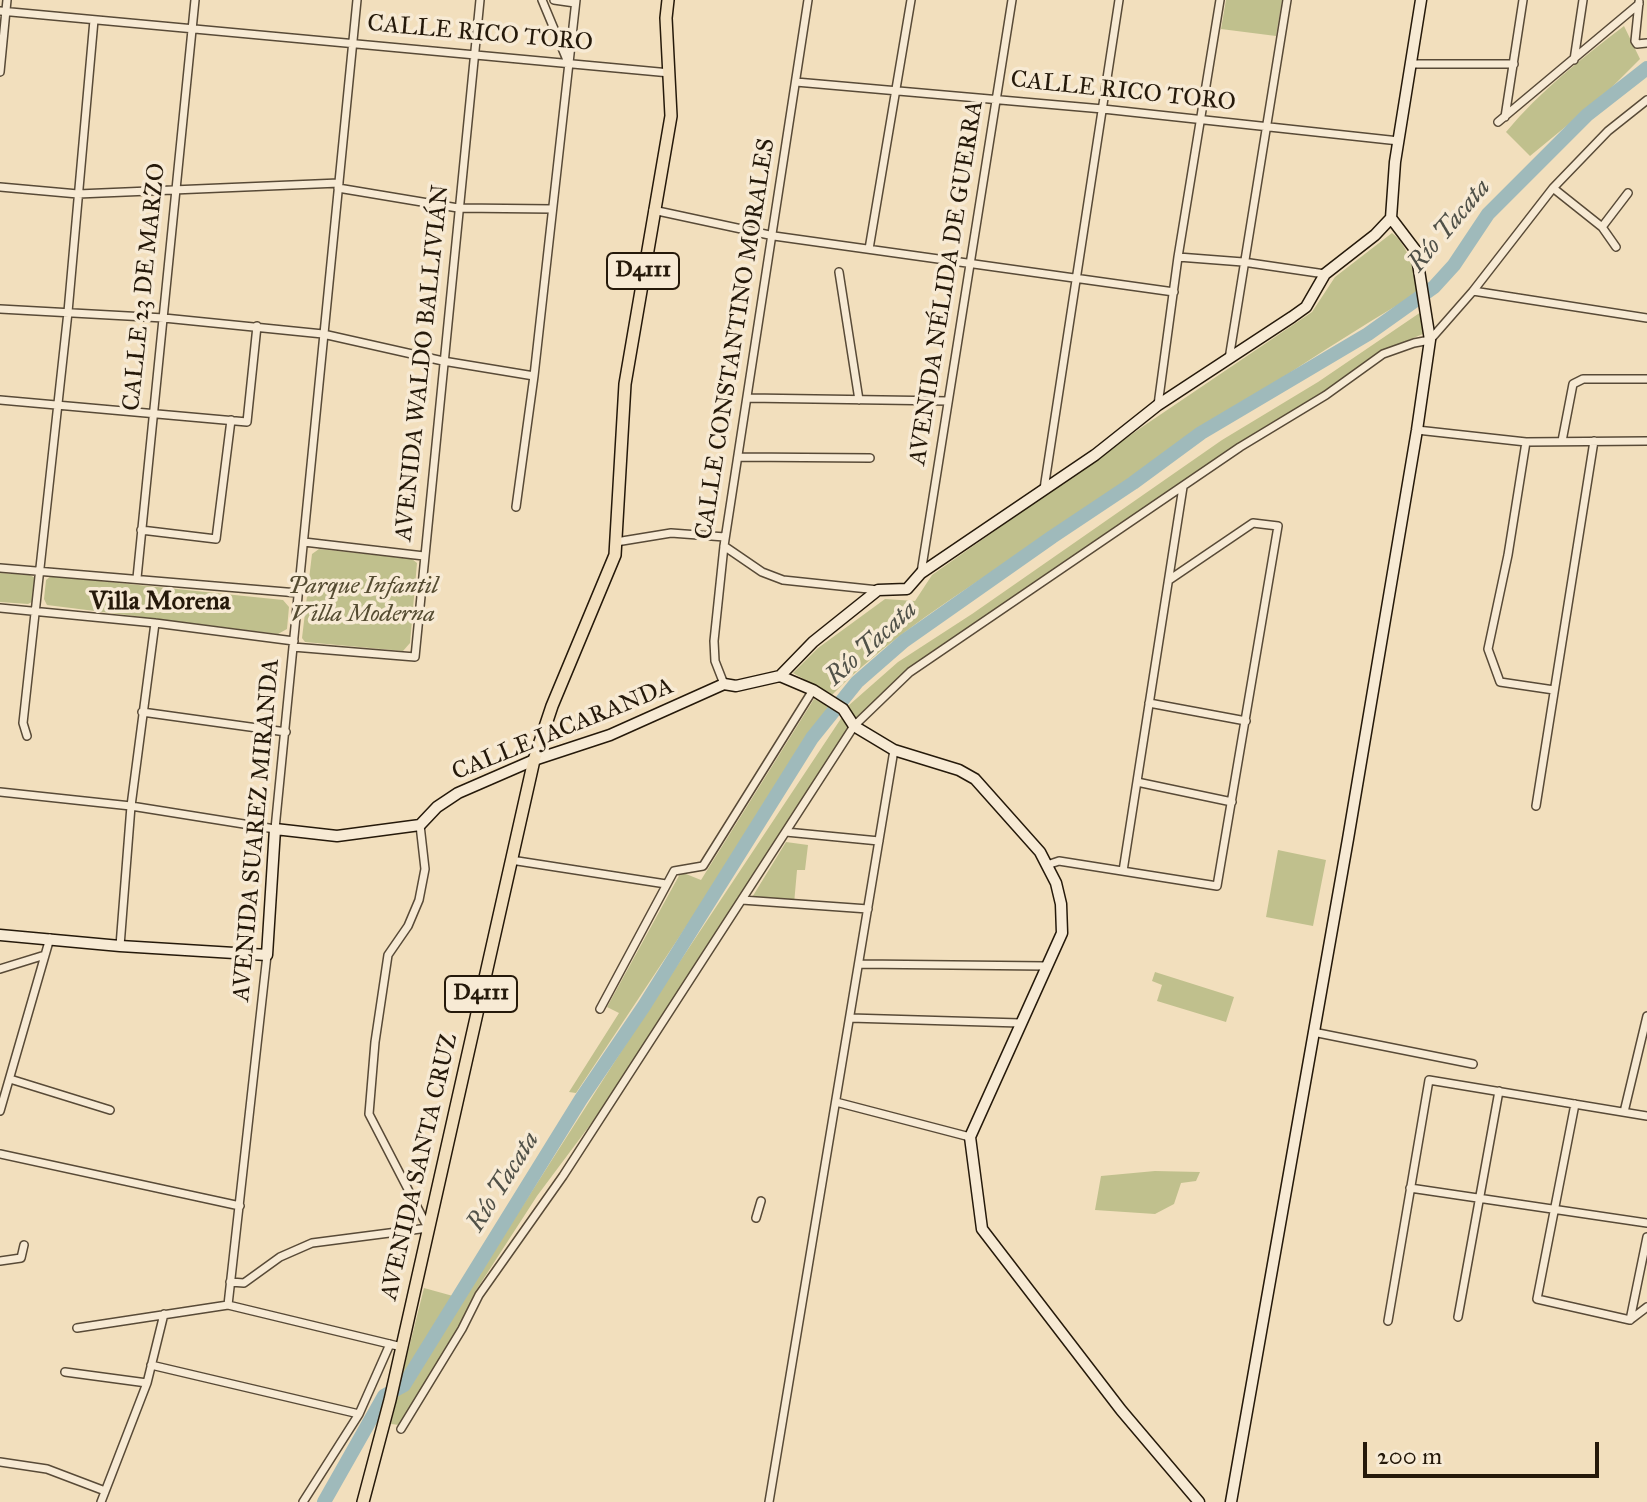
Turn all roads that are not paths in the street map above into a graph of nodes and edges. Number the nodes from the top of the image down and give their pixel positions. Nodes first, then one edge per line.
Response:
1 (7, 0) edge
2 (195, 0) edge
3 (357, 0) edge
4 (480, 0) edge
5 (542, 0) edge
6 (554, 0) edge
7 (668, 0) edge
8 (808, 0) edge
9 (911, 0) edge
10 (1012, 0) edge
11 (1119, 0) edge
12 (1220, 0) edge
13 (1287, 0) edge
14 (1421, 0) edge
15 (1523, 0) edge
16 (1583, 0) edge
17 (575, 2) edge
18 (1639, 2) edge
19 (3, 11) edge
20 (94, 20) junction
21 (192, 28) junction
22 (353, 42) junction
23 (1647, 43) edge
24 (475, 53) junction
25 (1574, 60) junction
26 (568, 62) junction
27 (1412, 64) junction
28 (1514, 64) junction
29 (0, 72) edge
30 (670, 73) junction
31 (796, 82) junction
32 (896, 91) junction
33 (998, 99) junction
34 (1647, 100) edge
35 (1103, 109) junction
36 (1200, 120) junction
37 (1265, 128) junction
38 (1399, 141) junction
39 (338, 186) junction
40 (0, 187) edge
41 (1553, 188) junction
42 (175, 191) junction
43 (1628, 193) dead end
44 (78, 194) junction
45 (458, 208) junction
46 (552, 209) junction
47 (653, 210) junction
48 (1391, 218) junction
49 (1602, 227) junction
50 (774, 236) junction
51 (1616, 247) dead end
52 (869, 249) junction
53 (1178, 257) junction
54 (1243, 262) junction
55 (970, 263) junction
56 (839, 272) dead end
57 (1325, 274) junction
58 (1076, 278) junction
59 (1473, 291) junction
60 (1174, 292) junction
61 (0, 309) edge
62 (68, 312) junction
63 (164, 318) junction
64 (1647, 318) edge
65 (257, 326) junction
66 (323, 334) junction
67 (1430, 340) junction
68 (1229, 359) junction
69 (443, 361) junction
70 (534, 376) junction
71 (1647, 379) edge
72 (748, 398) junction
73 (0, 400) edge
74 (859, 400) junction
75 (948, 401) junction
76 (57, 404) junction
77 (1158, 405) junction
78 (152, 414) junction
79 (231, 420) junction
80 (1417, 430) junction
81 (1562, 441) junction
82 (1594, 441) junction
83 (1647, 441) edge
84 (1526, 442) junction
85 (738, 457) junction
86 (870, 458) dead end
87 (1183, 487) junction
88 (1044, 489) junction
89 (516, 507) dead end
90 (141, 530) junction
91 (725, 537) junction
92 (304, 542) junction
93 (616, 542) junction
94 (724, 546) junction
95 (424, 556) junction
96 (0, 568) edge
97 (39, 570) junction
98 (921, 573) junction
99 (137, 578) junction
100 (1169, 580) junction
101 (878, 590) junction
102 (298, 593) junction
103 (0, 608) edge
104 (36, 611) junction
105 (155, 623) junction
106 (294, 644) junction
107 (780, 676) junction
108 (724, 684) junction
109 (813, 690) junction
110 (1554, 690) junction
111 (1149, 703) junction
112 (142, 712) junction
113 (1246, 721) junction
114 (854, 726) junction
115 (286, 732) junction
116 (27, 736) dead end
117 (894, 750) junction
118 (534, 760) junction
119 (1137, 782) junction
120 (0, 792) edge
121 (1232, 802) junction
122 (131, 806) junction
123 (1536, 806) dead end
124 (420, 825) junction
125 (275, 829) junction
126 (786, 832) junction
127 (879, 841) junction
128 (511, 860) junction
129 (1047, 865) junction
130 (1123, 871) junction
131 (666, 884) junction
132 (742, 900) junction
133 (868, 909) junction
134 (0, 935) edge
135 (50, 938) junction
136 (120, 946) junction
137 (45, 955) junction
138 (267, 955) junction
139 (859, 964) junction
140 (1045, 966) junction
141 (0, 969) edge
142 (600, 1009) dead end
143 (1647, 1016) edge
144 (850, 1018) junction
145 (1020, 1023) junction
146 (1313, 1032) junction
147 (1473, 1064) dead end
148 (10, 1079) junction
149 (1499, 1091) junction
150 (836, 1102) junction
151 (1575, 1104) junction
152 (110, 1110) dead end
153 (0, 1111) edge
154 (1624, 1112) junction
155 (1647, 1116) edge
156 (970, 1137) junction
157 (0, 1154) edge
158 (1410, 1188) junction
159 (1480, 1200) junction
160 (761, 1201) dead end
161 (240, 1206) junction
162 (1553, 1210) junction
163 (756, 1218) dead end
164 (1647, 1223) edge
165 (428, 1228) junction
166 (1647, 1237) edge
167 (24, 1245) dead end
168 (0, 1261) edge
169 (230, 1282) junction
170 (228, 1305) junction
171 (1647, 1307) edge
172 (164, 1314) junction
173 (1458, 1317) dead end
174 (1630, 1320) junction
175 (1388, 1321) dead end
176 (77, 1328) dead end
177 (396, 1345) junction
178 (151, 1365) junction
179 (65, 1372) dead end
180 (147, 1383) junction
181 (359, 1414) junction
182 (401, 1429) dead end
183 (0, 1462) edge
184 (105, 1491) junction
185 (101, 1502) edge
186 (303, 1502) edge
187 (363, 1502) edge
188 (769, 1502) edge
189 (1199, 1502) edge
190 (1231, 1502) edge

1 - 19 street
2 - 21 street, CALLE 23 DE MARZO
3 - 22 street, AVENIDA SUAREZ MIRANDA
4 - 24 street, AVENIDA WALDO BALLIVIÁN
5 - 26 street
6 - 17 street
7 - 30 main road, AVENIDA SANTA CRUZ / D4111
8 - 31 street, CALLE CONSTANTINO MORALES
9 - 32 street
10 - 33 street, AVENIDA NÉLIDA DE GUERRA
11 - 35 street
12 - 36 street
13 - 37 street
14 - 27 street
15 - 28 street
16 - 25 street
17 - 26 street
18 - 23 street
18 - 25 street
19 - 20 street, CALLE RICO TORO
19 - 29 street
20 - 21 street, CALLE RICO TORO
20 - 44 street
21 - 22 street, CALLE RICO TORO
21 - 42 street, CALLE 23 DE MARZO
22 - 24 street, CALLE RICO TORO
22 - 39 street, AVENIDA SUAREZ MIRANDA
24 - 26 street, CALLE RICO TORO
24 - 45 street, AVENIDA WALDO BALLIVIÁN
25 - 28 street
26 - 30 street, CALLE RICO TORO
26 - 46 street
27 - 28 street
27 - 38 street
30 - 47 main road, AVENIDA SANTA CRUZ / D4111
31 - 32 street, CALLE RICO TORO
31 - 50 street, CALLE CONSTANTINO MORALES
32 - 33 street, CALLE RICO TORO
32 - 52 street
33 - 35 street, CALLE RICO TORO
33 - 55 street, AVENIDA NÉLIDA DE GUERRA
34 - 41 street
35 - 36 street, CALLE RICO TORO
35 - 58 street
36 - 37 street, CALLE RICO TORO
36 - 53 street
37 - 38 street, CALLE RICO TORO
37 - 54 street
38 - 48 street
39 - 42 street
39 - 45 street
39 - 66 street, AVENIDA SUAREZ MIRANDA
40 - 44 street
41 - 49 street
41 - 59 street
42 - 44 street
42 - 63 street, CALLE 23 DE MARZO
43 - 49 street
44 - 62 street
45 - 46 street
45 - 69 street, AVENIDA WALDO BALLIVIÁN
46 - 70 street
47 - 50 street
47 - 93 main road, AVENIDA SANTA CRUZ / D4111
48 - 57 street
48 - 67 street
49 - 51 street
50 - 52 street
50 - 72 street, CALLE CONSTANTINO MORALES
52 - 55 street
53 - 54 street
53 - 60 street
54 - 57 street
54 - 68 street
55 - 58 street
55 - 75 street, AVENIDA NÉLIDA DE GUERRA
56 - 74 street
57 - 68 street
58 - 60 street
58 - 88 street
59 - 64 street
59 - 67 street
60 - 77 street
61 - 62 street
62 - 63 street
62 - 76 street
63 - 65 street
63 - 78 street, CALLE 23 DE MARZO
65 - 66 street
65 - 79 street
66 - 69 street
66 - 92 street, AVENIDA SUAREZ MIRANDA
67 - 80 street
67 - 87 street
68 - 77 street
69 - 70 street
69 - 95 street, AVENIDA WALDO BALLIVIÁN
70 - 89 street
71 - 81 street
72 - 74 street
72 - 85 street, CALLE CONSTANTINO MORALES
73 - 76 street
74 - 75 street
75 - 98 street, AVENIDA NÉLIDA DE GUERRA
76 - 78 street
76 - 97 street
77 - 88 street
78 - 79 street
78 - 90 street, CALLE 23 DE MARZO
79 - 90 street
80 - 84 street
80 - 146 street
81 - 82 street
81 - 84 street
82 - 83 street
82 - 110 street
84 - 110 street
85 - 86 street
85 - 91 street, CALLE CONSTANTINO MORALES
87 - 100 street
87 - 114 street
88 - 98 street
90 - 99 street, CALLE 23 DE MARZO
91 - 93 street
91 - 94 street, CALLE CONSTANTINO MORALES
92 - 95 street
92 - 102 street, AVENIDA SUAREZ MIRANDA
93 - 118 main road, AVENIDA SANTA CRUZ / D4111
94 - 101 street
94 - 108 street, CALLE CONSTANTINO MORALES
95 - 106 street, AVENIDA WALDO BALLIVIÁN
96 - 97 street
97 - 99 street
97 - 104 street
98 - 101 street
99 - 102 street
100 - 111 street
100 - 113 street
101 - 107 street
102 - 106 street, AVENIDA SUAREZ MIRANDA
103 - 104 street
104 - 105 street
104 - 116 street
105 - 106 street
105 - 112 street
106 - 115 street, AVENIDA SUAREZ MIRANDA
107 - 108 street, CALLE JACARANDA
107 - 109 street
108 - 118 street, CALLE JACARANDA
109 - 114 street
109 - 131 street
110 - 123 street
111 - 113 street
111 - 119 street
112 - 115 street
112 - 122 street
113 - 121 street
114 - 117 street
114 - 126 street
115 - 125 street, AVENIDA SUAREZ MIRANDA
117 - 127 street
117 - 129 street
118 - 124 street, CALLE JACARANDA
118 - 128 main road, AVENIDA SANTA CRUZ / D4111
119 - 121 street
119 - 130 street
120 - 122 street
121 - 130 street
122 - 125 street
122 - 136 street
124 - 125 street
124 - 165 street
125 - 138 street, AVENIDA SUAREZ MIRANDA
126 - 127 street
126 - 132 street
127 - 133 street
128 - 131 street
128 - 165 main road, AVENIDA SANTA CRUZ / D4111
129 - 130 street
129 - 140 street
131 - 142 street
132 - 133 street
132 - 182 street
133 - 139 street
134 - 135 street
135 - 136 street
135 - 137 street
136 - 138 street
137 - 141 street
137 - 148 street
138 - 161 street, AVENIDA SUAREZ MIRANDA
139 - 140 street
139 - 144 street
140 - 145 street
143 - 154 street
144 - 145 street
144 - 150 street
145 - 156 street
146 - 147 street
146 - 190 street
148 - 152 street
148 - 153 street
149 - 151 street
149 - 158 street
149 - 159 street
150 - 156 street
150 - 188 street
151 - 154 street
151 - 162 street
154 - 155 street
156 - 189 street
157 - 161 street
158 - 159 street
158 - 175 street
159 - 162 street
159 - 173 street
160 - 163 street
161 - 169 street, AVENIDA SUAREZ MIRANDA
162 - 164 street
162 - 174 street
165 - 169 street
165 - 177 main road, AVENIDA SANTA CRUZ / D4111
166 - 174 street
167 - 168 street
169 - 170 street, AVENIDA SUAREZ MIRANDA
170 - 172 street
170 - 177 street
171 - 174 street
172 - 176 street
172 - 178 street
177 - 181 street
177 - 187 main road, AVENIDA SANTA CRUZ / D4111
178 - 180 street
178 - 181 street
179 - 180 street
180 - 184 street
181 - 186 street
183 - 184 street
184 - 185 street

